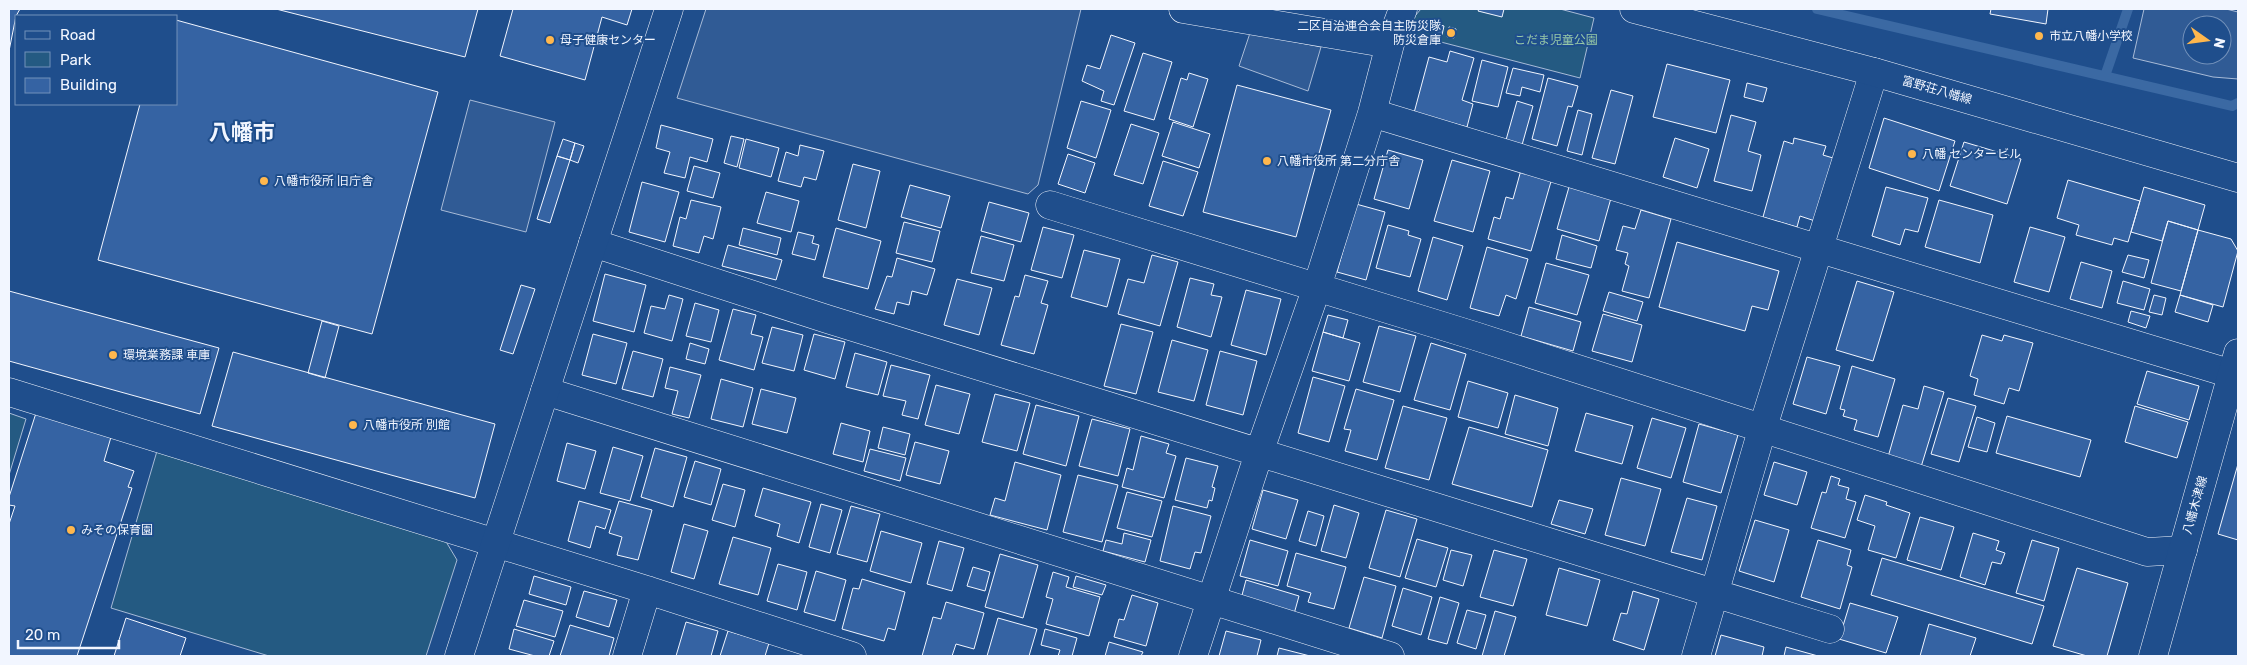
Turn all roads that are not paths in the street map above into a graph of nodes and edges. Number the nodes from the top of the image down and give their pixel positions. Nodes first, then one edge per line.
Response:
1 (669, 9) edge
2 (1183, 9) edge
3 (1404, 9) edge
4 (1634, 9) edge
5 (1390, 44) junction
6 (1874, 72) junction
7 (1372, 113) junction
8 (2238, 178) edge
9 (1050, 205) dead end
10 (593, 242) junction
11 (1818, 248) junction
12 (1317, 287) junction
13 (2235, 363) edge
14 (545, 391) junction
15 (9, 392) edge
16 (1762, 430) junction
17 (1259, 453) junction
18 (496, 543) junction
19 (2183, 550) junction
20 (647, 590) junction
21 (1715, 594) junction
22 (1211, 601) junction
23 (1830, 629) dead end
24 (796, 648) edge
25 (458, 656) edge
26 (627, 656) edge
27 (852, 656) edge
28 (1193, 656) edge
29 (1390, 656) edge
30 (1696, 656) edge
31 (2152, 656) edge

1 - 10 street
2 - 5 street
3 - 5 street
4 - 6 street, 富野荘八幡線
5 - 7 street
6 - 8 street, 富野荘八幡線
6 - 11 street
7 - 11 street
7 - 12 street
9 - 12 street
10 - 14 street
10 - 17 street
11 - 13 street
11 - 16 street
12 - 16 street
12 - 17 street
13 - 19 street, 八幡木津線
14 - 18 street
14 - 22 street
15 - 18 street
16 - 19 street
16 - 21 street
17 - 21 street
17 - 22 street
18 - 20 street
18 - 25 street
19 - 31 street, 八幡木津線
20 - 24 street
20 - 26 street
21 - 23 street
21 - 30 street
22 - 28 street
22 - 29 street
24 - 27 street

